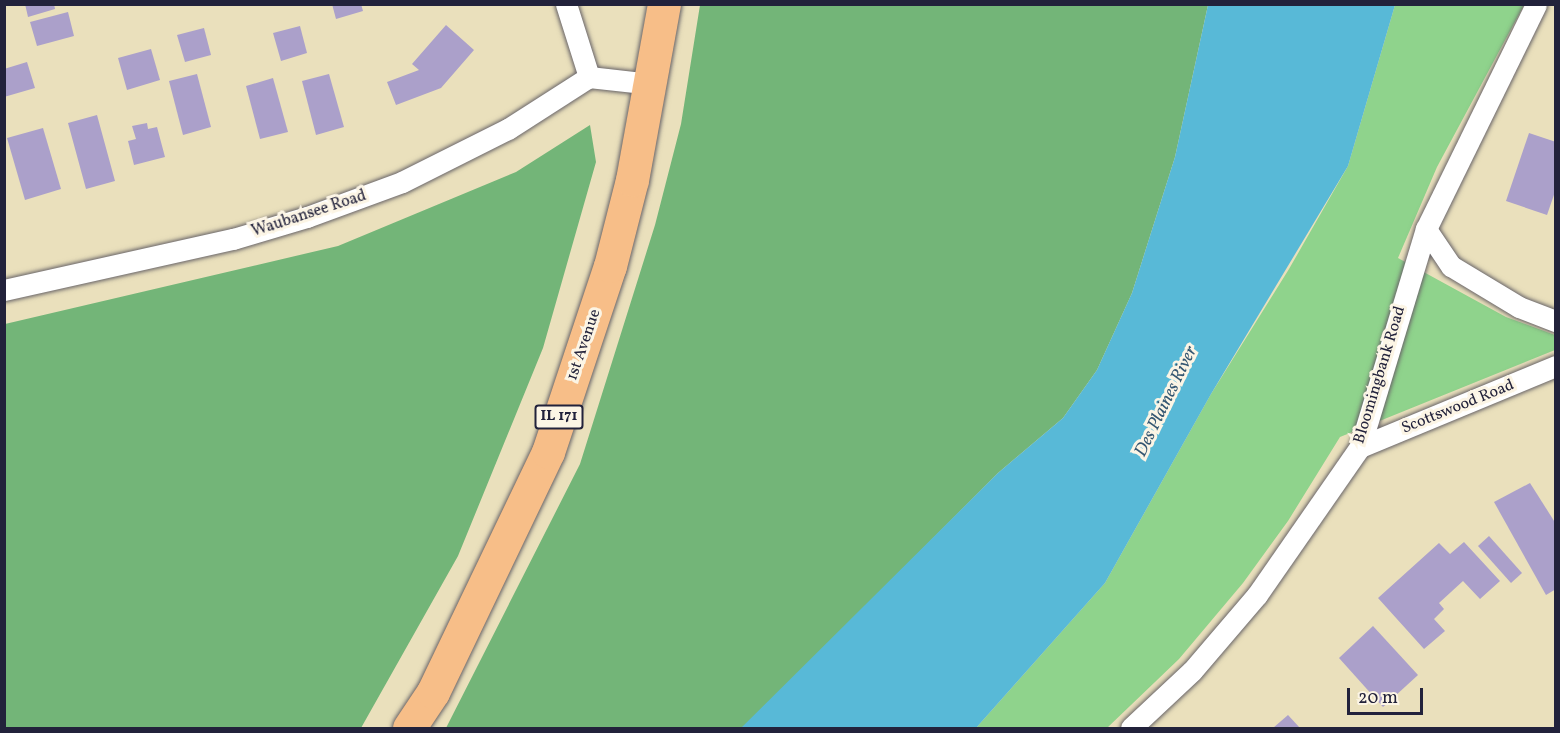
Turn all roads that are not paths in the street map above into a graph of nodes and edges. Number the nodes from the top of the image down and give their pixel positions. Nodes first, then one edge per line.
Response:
1 (566, 4) edge
2 (664, 4) edge
3 (1536, 4) edge
4 (589, 77) junction
5 (651, 84) junction
6 (1426, 229) junction
7 (4, 290) edge
8 (1556, 321) edge
9 (1556, 366) edge
10 (1360, 447) junction
11 (409, 729) edge
12 (1131, 729) edge

1 - 4 street
2 - 5 main road, 1st Avenue / IL 171
3 - 6 street, Bloomingbank Road
4 - 5 street
4 - 7 street, Waubansee Road
5 - 11 main road, 1st Avenue / IL 171
6 - 8 street
6 - 10 street, Bloomingbank Road
9 - 10 street, Scottswood Road
10 - 12 street, Bloomingbank Road

